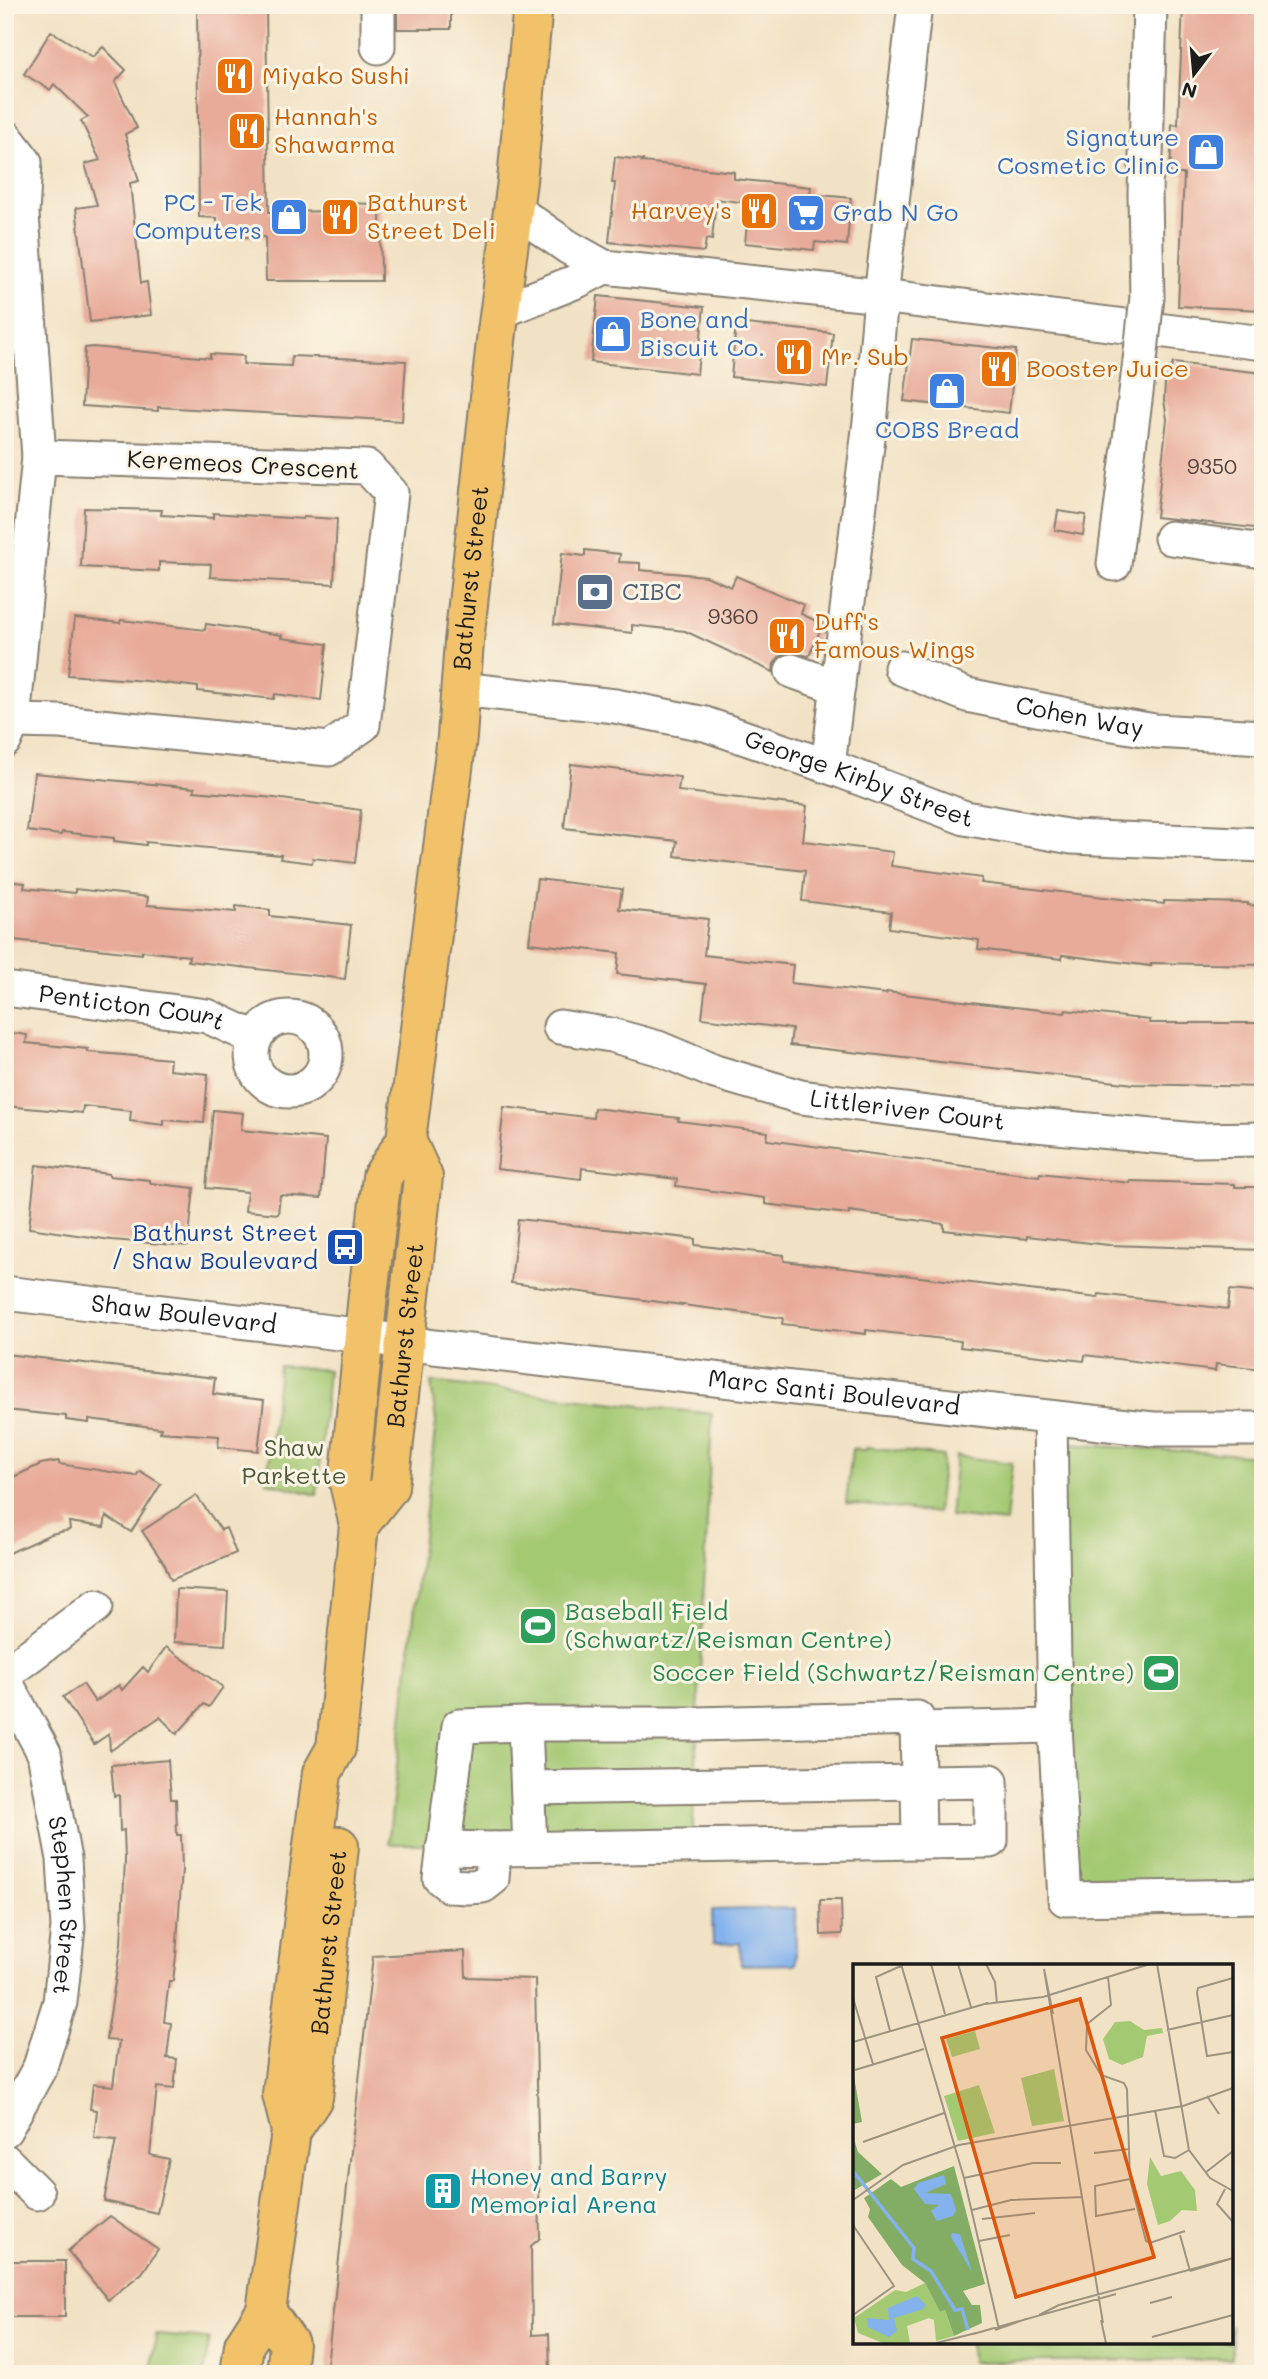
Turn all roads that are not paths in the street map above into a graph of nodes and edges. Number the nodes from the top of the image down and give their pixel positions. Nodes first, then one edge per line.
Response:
1 (378, 5) edge
2 (915, 5) edge
3 (1150, 5) edge
4 (533, 8) edge
5 (378, 47) dead end
6 (5, 136) edge
7 (512, 208) junction
8 (604, 267) junction
9 (881, 296) junction
10 (499, 312) junction
11 (1263, 343) edge
12 (39, 457) junction
13 (1171, 538) dead end
14 (1263, 551) edge
15 (1114, 564) dead end
16 (901, 668) dead end
17 (792, 671) dead end
18 (838, 687) junction
19 (460, 689) junction
20 (9, 730) edge
21 (1263, 737) edge
22 (828, 766) junction
23 (1263, 845) edge
24 (5, 989) edge
25 (560, 1027) dead end
26 (254, 1038) dead end
27 (1263, 1139) edge
28 (406, 1140) junction
29 (5, 1293) edge
30 (364, 1336) junction
31 (406, 1343) junction
32 (1050, 1418) junction
33 (1263, 1429) edge
34 (359, 1525) junction
35 (96, 1606) dead end
36 (5, 1674) edge
37 (5, 1681) edge
38 (525, 1724) junction
39 (1055, 1726) junction
40 (918, 1729) junction
41 (918, 1781) junction
42 (527, 1788) junction
43 (919, 1842) junction
44 (530, 1848) junction
45 (1263, 1896) edge
46 (5, 2130) edge
47 (5, 2161) edge
48 (37, 2193) dead end
49 (266, 2311) junction
50 (240, 2374) edge
51 (286, 2374) edge

1 - 5 street
2 - 9 street
3 - 15 street, bridge
4 - 7 main road, Bathurst Street
6 - 12 street
7 - 8 street
7 - 10 main road, Bathurst Street
8 - 9 street
8 - 10 street
9 - 11 street
9 - 18 street
10 - 19 main road, Bathurst Street
12 - 20 street
12 - 20 street, Keremeos Crescent
13 - 14 street
16 - 21 street, Cohen Way
17 - 18 street
18 - 22 street
19 - 22 street, George Kirby Street
19 - 28 main road, Bathurst Street
22 - 23 street, George Kirby Street
24 - 26 street, Penticton Court
25 - 27 street, Littleriver Court
28 - 30 main road, Bathurst Street
28 - 31 main road, Bathurst Street
29 - 30 street, Shaw Boulevard
30 - 31 street, Shaw Boulevard
30 - 34 main road, Bathurst Street
31 - 32 street, Marc Santi Boulevard
31 - 34 main road, Bathurst Street
32 - 33 street, Marc Santi Boulevard
32 - 39 street
34 - 49 main road, Bathurst Street
35 - 36 street
37 - 46 street, Stephen Street
38 - 40 street
38 - 42 street
38 - 44 street
39 - 40 street
39 - 45 street
40 - 41 street
41 - 42 street
41 - 43 street
41 - 43 street
42 - 44 street
43 - 44 street
47 - 48 street
49 - 50 main road, Bathurst Street
49 - 51 main road

